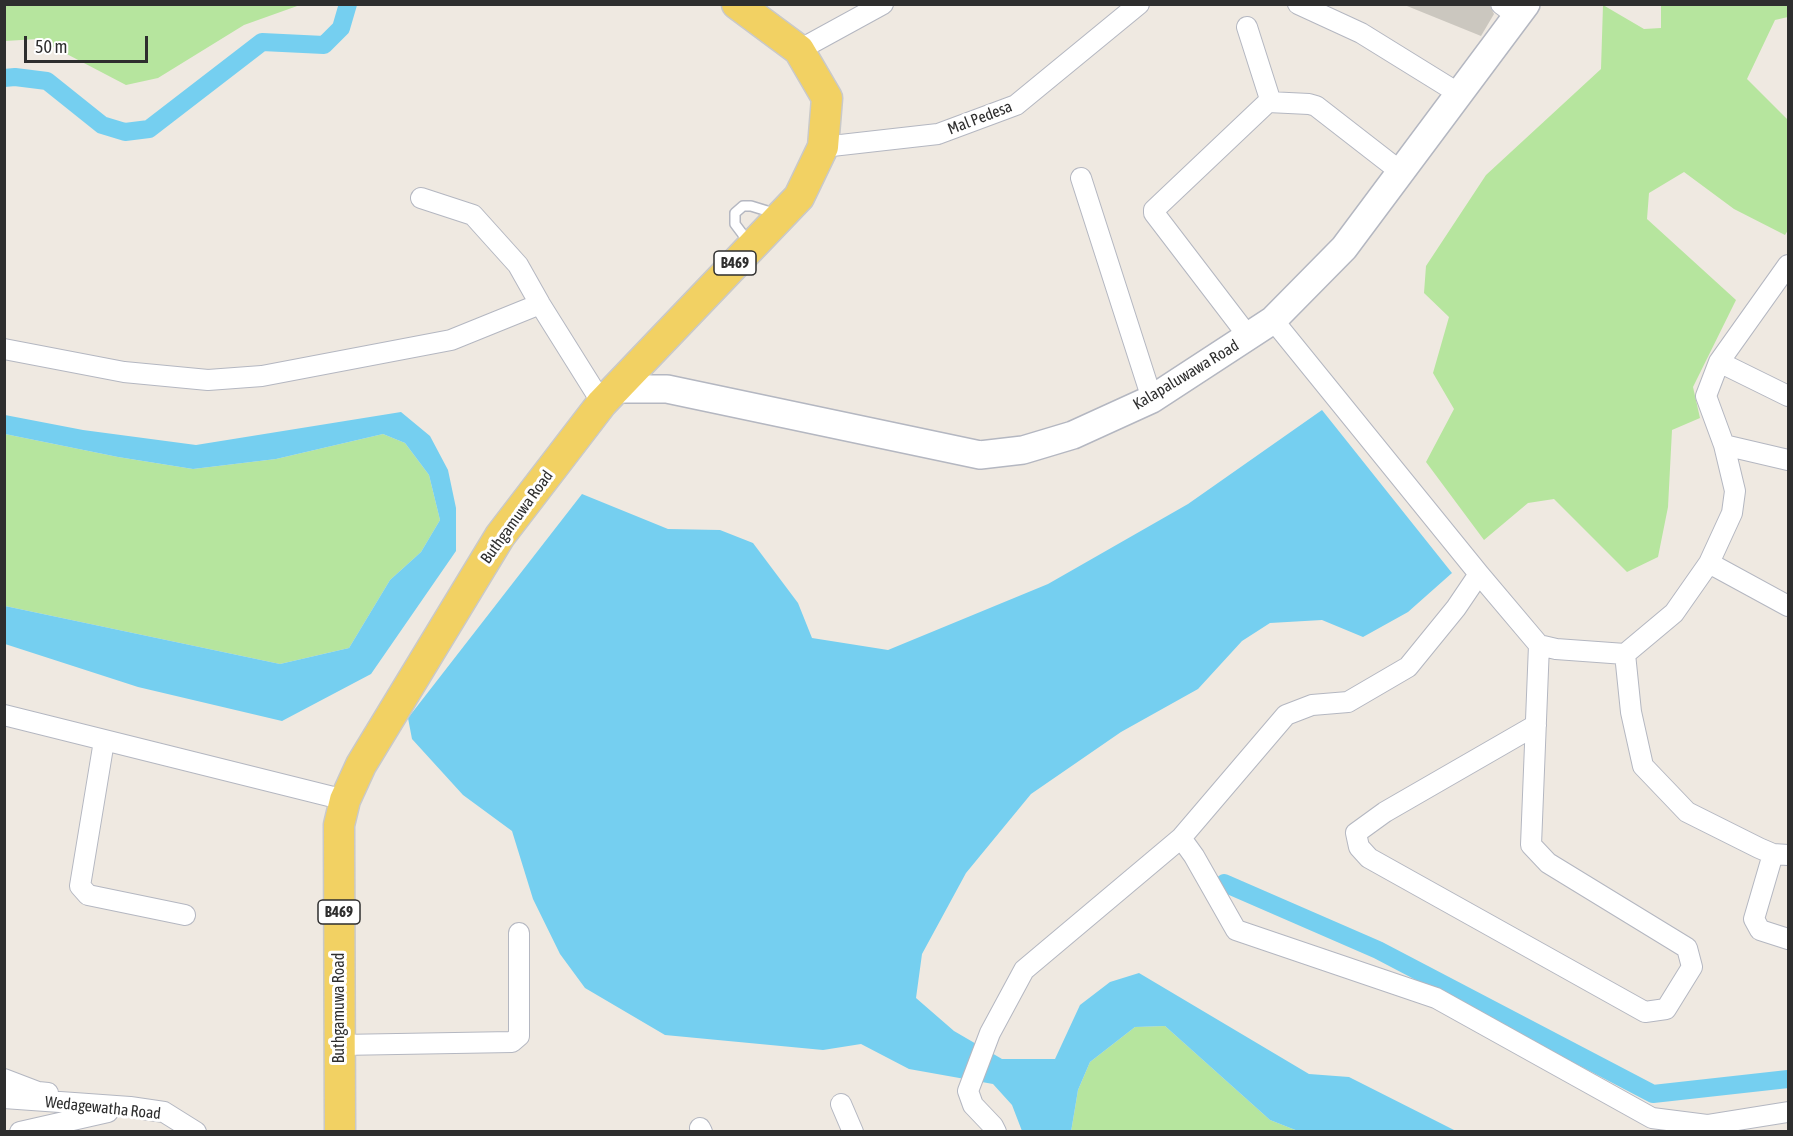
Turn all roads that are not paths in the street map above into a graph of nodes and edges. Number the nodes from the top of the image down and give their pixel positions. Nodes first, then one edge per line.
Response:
1 (737, 4) edge
2 (883, 4) edge
3 (1138, 4) edge
4 (1298, 4) edge
5 (1515, 8) edge
6 (1247, 27) dead end
7 (799, 50) junction
8 (1458, 93) junction
9 (1268, 102) junction
10 (823, 147) junction
11 (1401, 172) junction
12 (1081, 178) dead end
13 (421, 198) dead end
14 (1788, 265) edge
15 (540, 304) junction
16 (1273, 320) junction
17 (1248, 336) junction
18 (4, 349) edge
19 (650, 351) junction
20 (1719, 362) junction
21 (667, 389) junction
22 (609, 396) junction
23 (1788, 396) edge
24 (1152, 399) junction
25 (1724, 445) junction
26 (1788, 460) edge
27 (1709, 563) junction
28 (1479, 574) junction
29 (1788, 606) edge
30 (1539, 645) junction
31 (1625, 654) junction
32 (4, 715) edge
33 (1536, 725) junction
34 (104, 741) junction
35 (345, 800) junction
36 (1181, 838) junction
37 (1781, 854) edge
38 (185, 915) dead end
39 (519, 933) dead end
40 (1788, 939) edge
41 (340, 1046) junction
42 (4, 1079) edge
43 (4, 1098) edge
44 (841, 1104) dead end
45 (130, 1107) junction
46 (1788, 1112) edge
47 (20, 1131) edge
48 (196, 1131) edge
49 (340, 1131) edge
50 (853, 1131) edge
51 (996, 1131) edge

1 - 7 main road, Buthgamuwa Road / B469
2 - 7 street
3 - 10 street, Mal Pedesa
4 - 8 street
5 - 8 street, Kalapaluwawa Road
6 - 9 street
7 - 10 main road, Buthgamuwa Road / B469
8 - 11 street, Kalapaluwawa Road
9 - 11 street
9 - 17 street
10 - 19 main road, Buthgamuwa Road / B469
11 - 16 street, Kalapaluwawa Road
12 - 24 street
13 - 15 street
14 - 20 street
15 - 18 street
15 - 22 street
16 - 17 street, Kalapaluwawa Road
16 - 28 street
17 - 24 street, Kalapaluwawa Road
19 - 21 street
19 - 22 main road, Buthgamuwa Road / B469
20 - 23 street
20 - 25 street
21 - 22 street, Kalapaluwawa Road
21 - 24 street, Kalapaluwawa Road
22 - 35 main road, Buthgamuwa Road / B469
25 - 26 street
25 - 27 street
27 - 29 street
27 - 31 street
28 - 30 street
28 - 36 street
30 - 31 street
30 - 33 street
31 - 37 street
32 - 34 street
33 - 33 street
34 - 35 street
34 - 38 street
35 - 41 main road, Buthgamuwa Road / B469
36 - 46 street
36 - 51 street
37 - 40 street
39 - 41 street
41 - 49 main road, Buthgamuwa Road / B469
42 - 45 street
43 - 45 street, Wedagewatha Road
44 - 50 street
45 - 47 street
45 - 48 street, Wedagewatha Road

